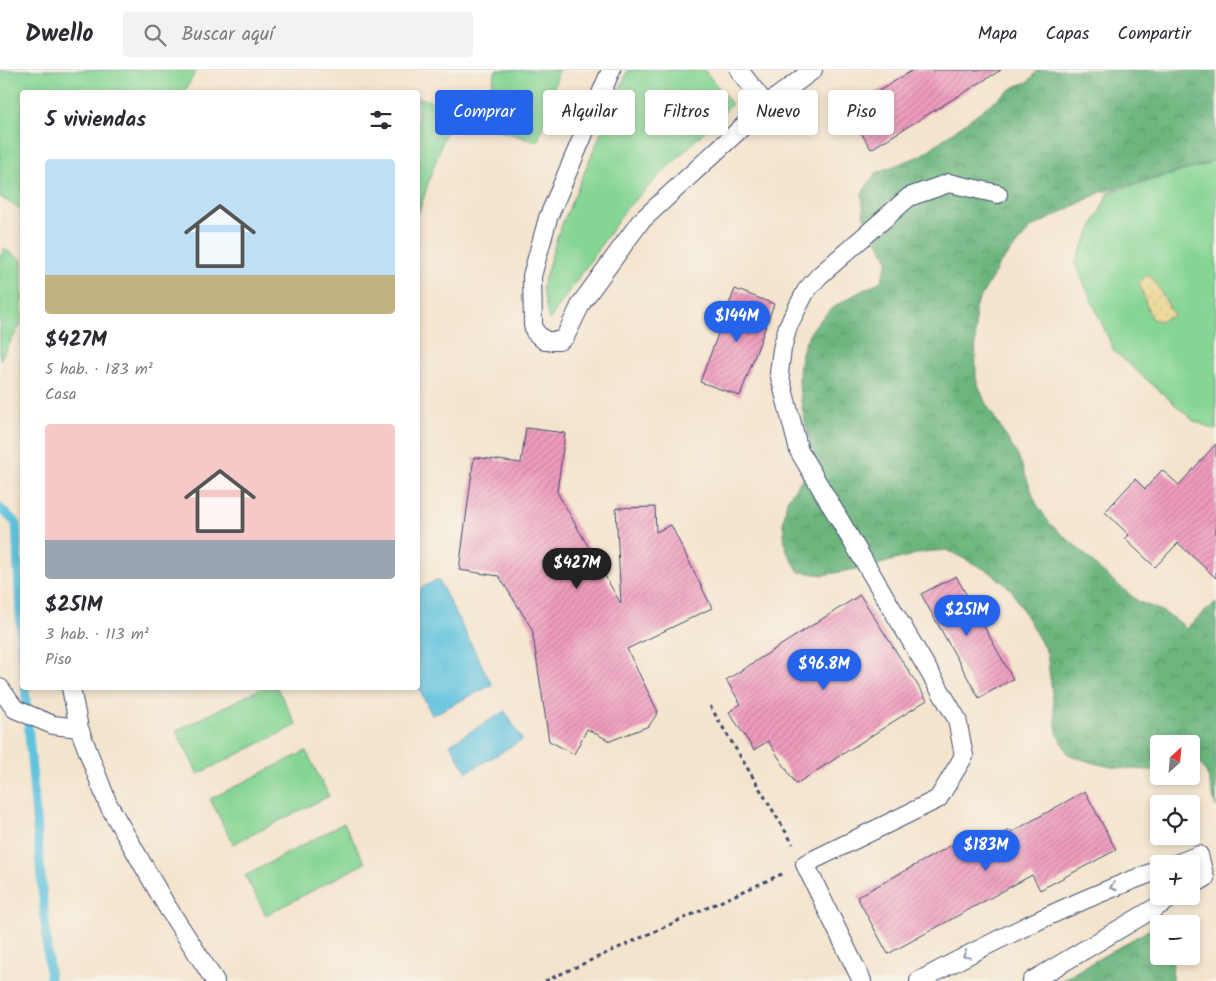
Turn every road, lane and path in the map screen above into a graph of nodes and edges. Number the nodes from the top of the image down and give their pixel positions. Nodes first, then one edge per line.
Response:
1 (611, 70) edge
2 (739, 70) edge
3 (813, 70) edge
4 (754, 90) edge
5 (786, 90) edge
6 (738, 131) edge
7 (998, 194) dead end
8 (0, 688) edge
9 (71, 690) edge
10 (710, 706) dead end
11 (78, 728) junction
12 (1200, 861) edge
13 (804, 864) junction
14 (1150, 873) edge
15 (1204, 881) edge
16 (1160, 905) edge
17 (215, 981) edge
18 (545, 981) edge
19 (862, 981) edge
20 (919, 981) edge
21 (1032, 981) edge

1 - 6 lane
2 - 4 lane
3 - 5 lane
7 - 13 lane
8 - 11 lane
9 - 11 lane
10 - 13 path
11 - 17 lane
12 - 15 lane
13 - 18 path
13 - 19 lane
14 -> 20 lane
16 - 21 lane

